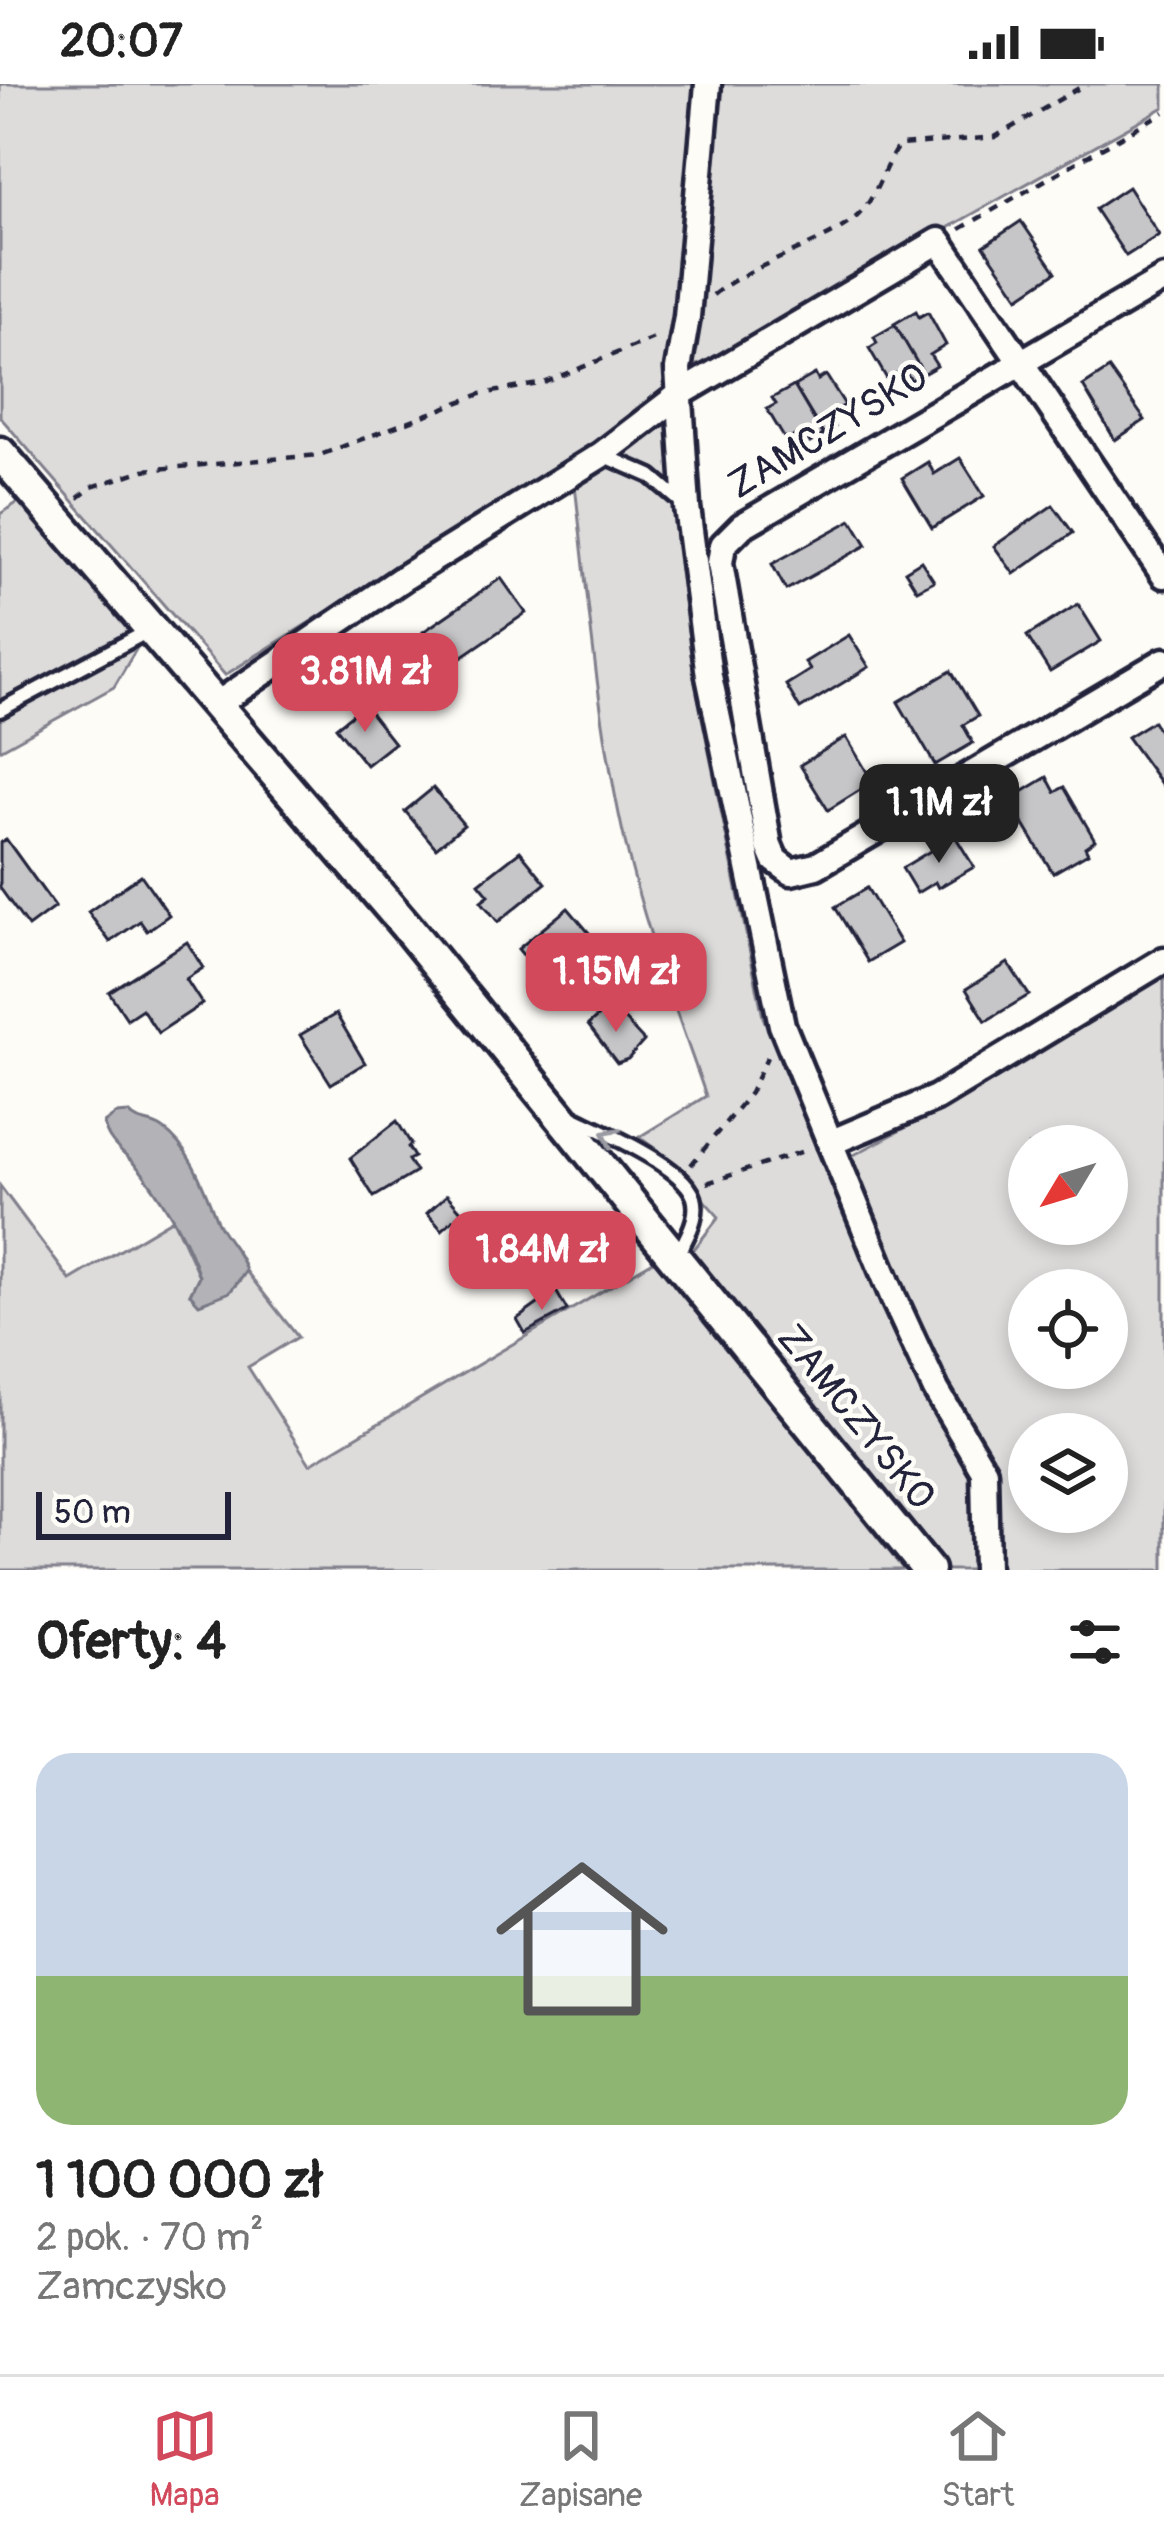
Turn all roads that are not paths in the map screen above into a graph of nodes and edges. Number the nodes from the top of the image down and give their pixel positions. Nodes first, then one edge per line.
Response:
1 (708, 84) edge
2 (1164, 279) edge
3 (1022, 362) junction
4 (683, 392) junction
5 (0, 453) edge
6 (601, 455) junction
7 (687, 507) junction
8 (1164, 575) edge
9 (151, 629) junction
10 (1164, 661) edge
11 (216, 705) junction
12 (0, 710) edge
13 (1164, 960) edge
14 (552, 1106) junction
15 (830, 1143) junction
16 (676, 1257) junction
17 (928, 1570) edge
18 (986, 1570) edge

1 - 4 street
2 - 3 street, ZAMCZYSKO
3 - 4 street
3 - 8 street
3 - 10 street, ZAMCZYSKO
4 - 6 street
4 - 7 street
5 - 9 street, ZAMCZYSKO
6 - 7 lane
6 - 11 street
7 - 15 street
9 - 11 street, ZAMCZYSKO
9 - 12 lane
11 - 14 street, ZAMCZYSKO
13 - 15 street
14 - 16 street, ZAMCZYSKO
16 -> 14 lane
15 - 18 street
16 - 17 street, ZAMCZYSKO

